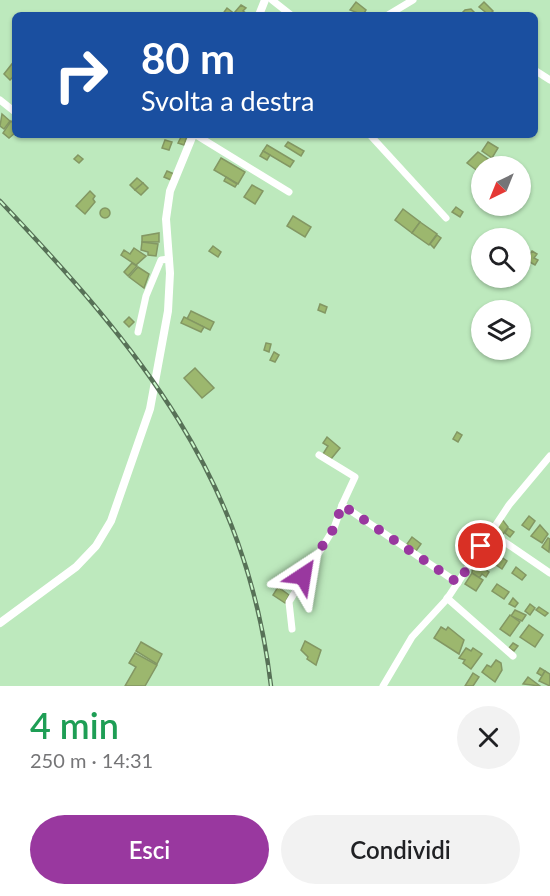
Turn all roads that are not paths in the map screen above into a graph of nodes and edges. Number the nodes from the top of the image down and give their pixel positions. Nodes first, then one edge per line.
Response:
1 (272, 0) edge
2 (413, 0) edge
3 (287, 12) edge
4 (393, 12) edge
5 (0, 100) edge
6 (12, 110) edge
7 (193, 138) edge
8 (199, 138) edge
9 (373, 138) edge
10 (289, 192) dead end
11 (446, 218) dead end
12 (169, 259) junction
13 (138, 332) dead end
14 (319, 455) dead end
15 (550, 456) edge
16 (342, 505) junction
17 (490, 532) junction
18 (550, 573) edge
19 (458, 583) junction
20 (447, 598) junction
21 (0, 622) edge
22 (292, 629) dead end
23 (513, 656) dead end
24 (383, 686) edge

1 - 3 street
2 - 4 street
5 - 6 street
7 - 12 street
8 - 10 street
9 - 11 street
12 - 13 street
12 - 21 street
14 - 16 street
15 - 17 street
16 - 19 street
16 - 22 street
17 - 18 street
17 - 19 street
19 - 20 street
20 - 23 street
20 - 24 street

